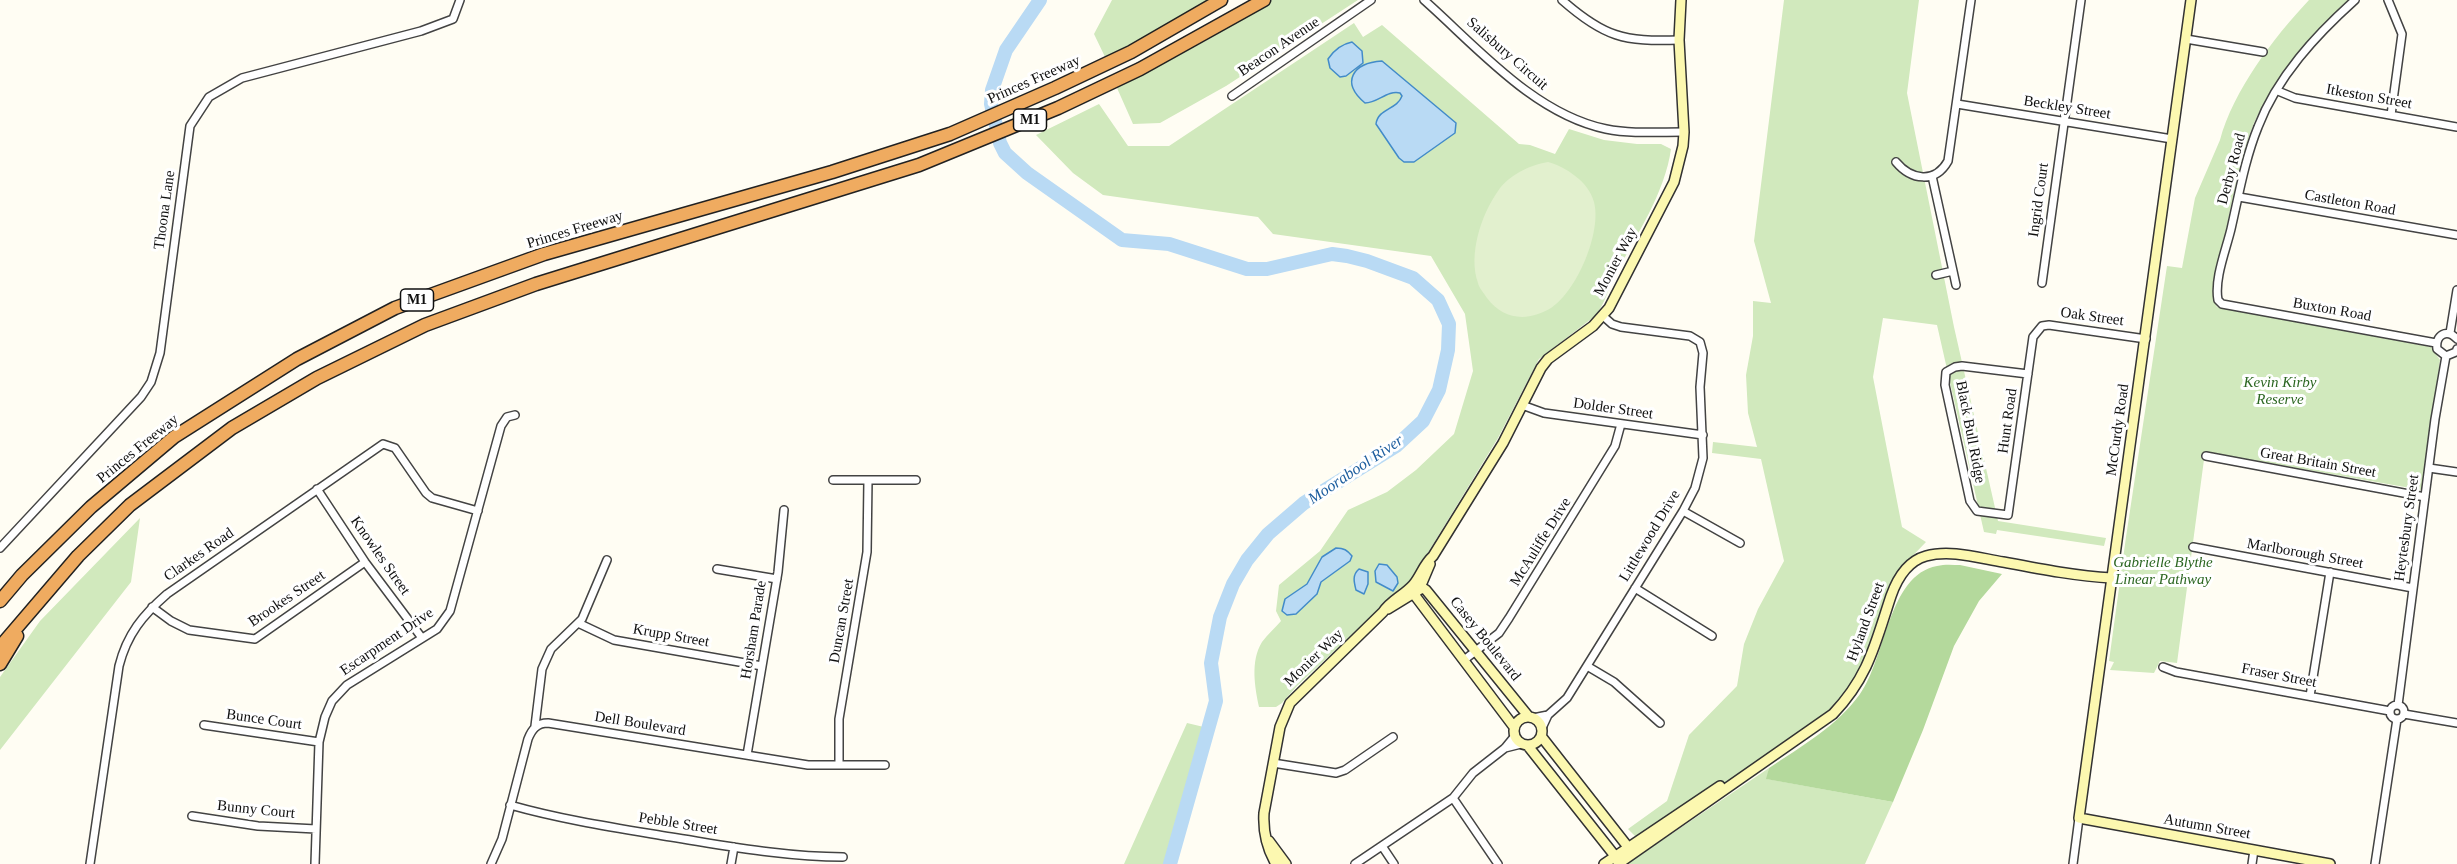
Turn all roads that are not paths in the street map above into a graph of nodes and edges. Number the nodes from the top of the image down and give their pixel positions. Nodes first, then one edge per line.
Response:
1 (460, 0) edge
2 (1221, 0) edge
3 (1264, 0) edge
4 (1371, 0) edge
5 (1424, 0) edge
6 (1562, 0) edge
7 (1681, 0) edge
8 (1971, 0) edge
9 (2080, 0) edge
10 (2191, 0) edge
11 (2355, 0) edge
12 (2388, 0) edge
13 (2186, 39) junction
14 (1679, 40) junction
15 (2263, 52) dead end
16 (2277, 91) junction
17 (1232, 96) dead end
18 (1957, 104) junction
19 (2391, 115) junction
20 (2064, 121) junction
21 (2457, 127) edge
22 (1684, 132) junction
23 (2172, 139) junction
24 (1896, 162) dead end
25 (1932, 176) junction
26 (2239, 197) junction
27 (2457, 235) edge
28 (1953, 271) junction
29 (1936, 275) dead end
30 (2042, 283) dead end
31 (1956, 285) dead end
32 (2457, 290) edge
33 (2222, 304) joint
34 (1603, 316) junction
35 (2036, 331) joint
36 (2450, 333) junction
37 (2146, 339) junction
38 (2457, 339) edge
39 (2436, 343) junction
40 (2457, 349) edge
41 (2446, 356) junction
42 (2028, 374) junction
43 (1522, 405) junction
44 (515, 415) dead end
45 (1621, 424) junction
46 (1703, 435) junction
47 (2206, 456) dead end
48 (2429, 468) junction
49 (2457, 472) edge
50 (833, 480) dead end
51 (868, 480) junction
52 (916, 480) dead end
53 (317, 489) junction
54 (2425, 496) junction
55 (784, 510) dead end
56 (478, 511) junction
57 (1683, 511) junction
58 (2008, 515) joint
59 (1740, 543) dead end
60 (2193, 547) dead end
61 (0, 548) edge
62 (607, 560) dead end
63 (365, 562) junction
64 (717, 569) dead end
65 (2330, 572) junction
66 (2112, 578) junction
67 (777, 579) junction
68 (1415, 588) junction
69 (1635, 588) junction
70 (2413, 588) junction
71 (0, 601) edge
72 (152, 607) junction
73 (33, 610) junction
74 (578, 623) junction
75 (1712, 636) dead end
76 (422, 638) junction
77 (0, 647) edge
78 (1475, 651) junction
79 (1464, 660) junction
80 (0, 664) edge
81 (762, 666) junction
82 (1587, 666) junction
83 (2163, 667) dead end
84 (2310, 696) junction
85 (537, 702) junction
86 (2398, 705) junction
87 (2390, 711) junction
88 (1548, 714) junction
89 (2404, 714) junction
90 (1531, 718) junction
91 (2397, 719) junction
92 (545, 723) junction
93 (1660, 723) dead end
94 (2457, 723) edge
95 (204, 725) dead end
96 (536, 726) junction
97 (1541, 732) junction
98 (1393, 737) dead end
99 (1519, 738) junction
100 (319, 742) junction
101 (747, 755) junction
102 (1273, 763) junction
103 (839, 765) junction
104 (885, 765) dead end
105 (1746, 773) junction
106 (1453, 798) junction
107 (510, 805) junction
108 (192, 816) dead end
109 (2079, 818) junction
110 (316, 829) junction
111 (1267, 840) junction
112 (1382, 846) junction
113 (734, 847) junction
114 (2254, 850) junction
115 (843, 856) dead end
116 (1622, 856) edge
117 (90, 864) edge
118 (315, 864) edge
119 (491, 864) edge
120 (731, 864) edge
121 (1276, 864) edge
122 (1286, 864) edge
123 (1355, 864) edge
124 (1394, 864) edge
125 (1498, 864) edge
126 (1604, 864) edge
127 (2073, 864) edge
128 (2252, 864) edge
129 (2330, 864) edge
130 (2375, 864) edge

1 - 61 street, Thoona Lane
2 - 71 highway, Princes Freeway / M1
3 - 73 highway, M1
4 - 17 street, Beacon Avenue
5 - 22 street, Salisbury Circuit
6 - 14 street
7 - 14 street, Monier Way
8 - 18 street
9 - 20 street, Ingrid Court
10 - 13 street, McCurdy Road
11 - 16 street, Derby Road
12 - 19 street
13 - 15 street
13 - 23 street, McCurdy Road
14 - 22 street, Monier Way
16 - 19 street, Itkeston Street
16 - 26 street, Derby Road
18 - 20 street, Beckley Street
18 - 25 street
19 - 21 street, Itkeston Street
20 - 23 street, Beckley Street
20 - 30 street, Ingrid Court
22 - 34 street, Monier Way
23 - 37 street, McCurdy Road
24 - 25 street
25 - 28 street
26 - 27 street, Castleton Road
26 - 33 street, Derby Road
28 - 29 street
28 - 31 street
32 - 36 street
33 - 39 street, Buxton Road
34 - 43 street, Monier Way
34 - 46 street, Littlewood Drive
35 - 37 street, Oak Street
35 - 42 street, Hunt Road
36 - 38 street
36 - 39 street
37 - 66 street, McCurdy Road
39 - 41 street
40 - 41 street
41 - 48 street, Heytesbury Street
42 - 58 street, Hunt Road
42 - 58 street, Black Bull Ridge
43 - 45 street, Dolder Street
43 - 68 street, Monier Way
44 - 56 street, Escarpment Drive
45 - 46 street, Dolder Street
45 - 78 street, McAuliffe Drive
46 - 57 street, Littlewood Drive
47 - 54 street, Great Britain Street
48 - 49 street
48 - 54 street, Heytesbury Street
50 - 51 street
51 - 52 street
51 - 103 street, Duncan Street
53 - 56 street, Clarkes Road
53 - 63 street, Knowles Street
53 - 72 street, Clarkes Road
54 - 70 street, Heytesbury Street
55 - 67 street, Horsham Parade
56 - 76 street, Escarpment Drive
57 - 59 street
57 - 69 street, Littlewood Drive
60 - 65 street, Marlborough Street
62 - 74 street
63 - 72 street, Brookes Street
63 - 76 street, Knowles Street
64 - 67 street
65 - 70 street, Marlborough Street
65 - 84 street
66 - 105 street, Hyland Street
66 - 109 street, McCurdy Road
67 - 81 street, Horsham Parade
68 - 78 street, Casey Boulevard
68 - 79 street, Casey Boulevard
68 - 102 street, Monier Way
69 - 75 street
69 - 82 street, Littlewood Drive
70 - 86 street, Heytesbury Street
72 - 117 street, Clarkes Road
73 - 77 highway, M1
73 - 80 highway
74 - 81 street, Krupp Street
74 - 85 street
76 - 100 street, Escarpment Drive
78 - 79 street, McAuliffe Drive
78 - 90 street, Casey Boulevard
79 - 99 street, Casey Boulevard
81 - 101 street, Horsham Parade
82 - 88 street, Littlewood Drive
82 - 93 street
83 - 84 street, Fraser Street
84 - 87 street, Fraser Street
85 - 92 street
85 - 96 street
86 - 87 street
86 - 89 street
87 - 91 street
88 - 90 street, Littlewood Drive
88 - 97 street, Littlewood Drive
89 - 91 street
89 - 94 street
90 - 97 street, Casey Boulevard
90 - 99 street
91 - 130 street
92 - 96 street, Dell Boulevard
92 - 101 street, Dell Boulevard
95 - 100 street, Bunce Court
96 - 107 street
97 - 99 street
97 - 116 street
98 - 102 street
99 - 106 street
99 - 116 street, Casey Boulevard
100 - 110 street, Escarpment Drive
101 - 103 street, Dell Boulevard
102 - 111 street, Monier Way
103 - 104 street, Dell Boulevard
105 - 116 street, Hyland Street
105 - 116 street, Hyland Street
106 - 112 street
106 - 125 street
107 - 113 street, Pebble Street
107 - 119 street
108 - 110 street, Bunny Court
109 - 114 street, Autumn Street
109 - 127 street, McCurdy Road
110 - 118 street, Escarpment Drive
111 - 121 street, Monier Way
111 - 122 street
112 - 123 street
112 - 124 street
113 - 115 street, Pebble Street
113 - 120 street
114 - 128 street
114 - 129 street, Autumn Street
116 - 126 street, Hyland Street

